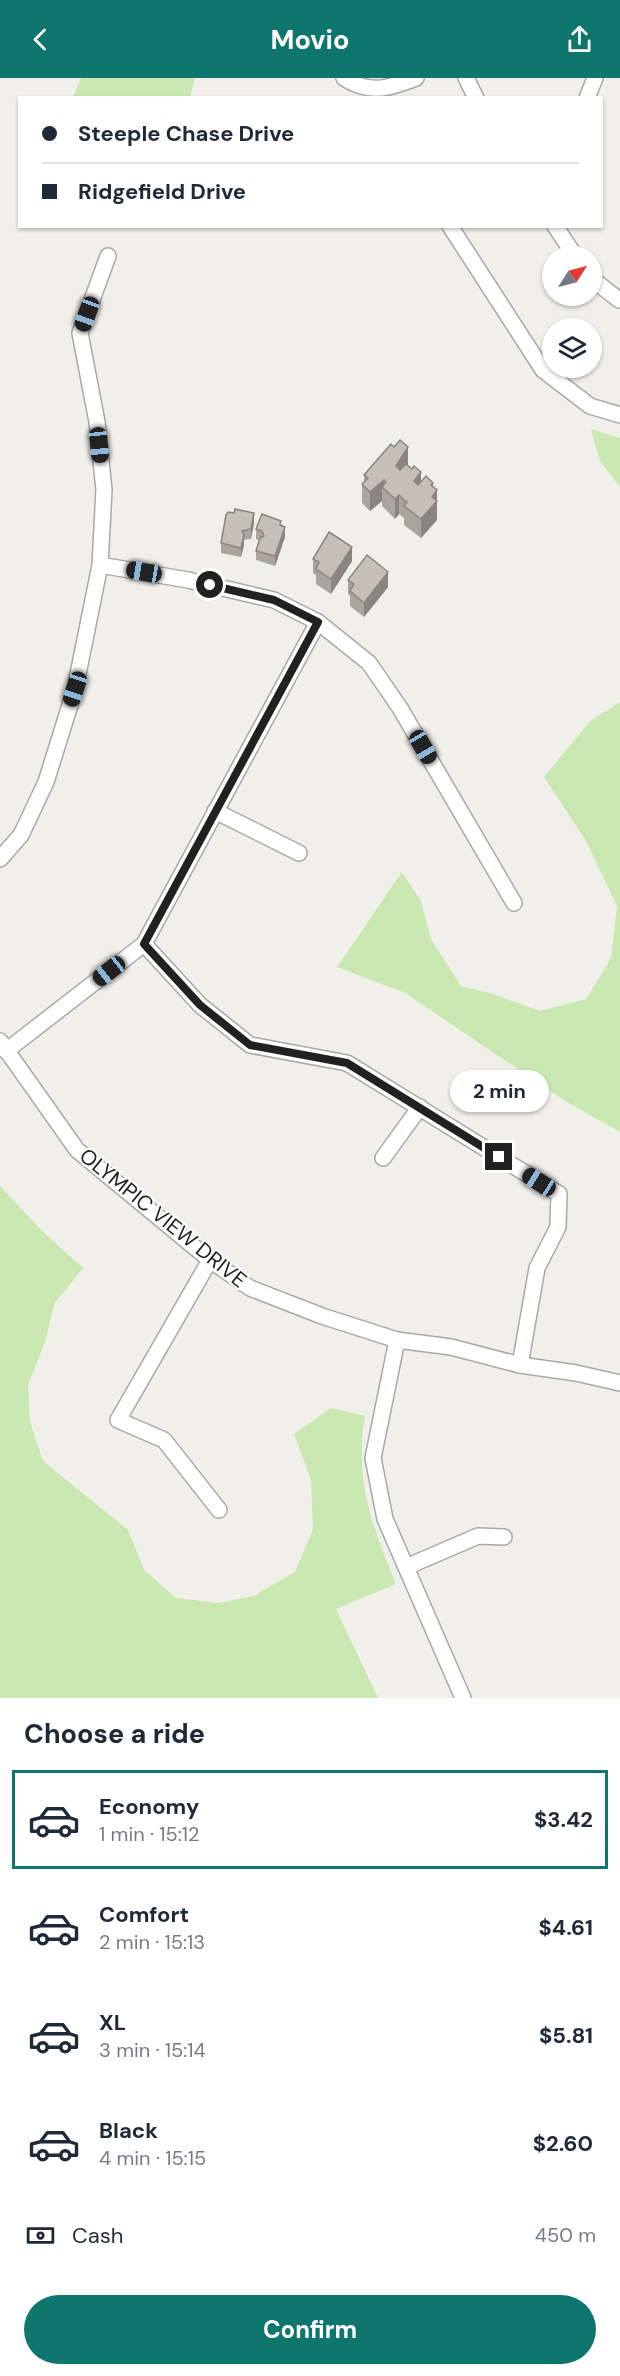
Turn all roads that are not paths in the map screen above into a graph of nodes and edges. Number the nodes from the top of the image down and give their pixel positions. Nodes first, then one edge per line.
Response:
1 (344, 78) edge
2 (416, 78) edge
3 (466, 78) edge
4 (595, 78) edge
5 (475, 96) edge
6 (588, 96) edge
7 (451, 228) edge
8 (556, 228) edge
9 (568, 246) edge
10 (108, 256) dead end
11 (602, 287) edge
12 (619, 300) edge
13 (620, 415) edge
14 (100, 565) junction
15 (318, 622) junction
16 (215, 811) junction
17 (299, 853) dead end
18 (0, 859) edge
19 (514, 903) dead end
20 (144, 944) junction
21 (3, 1046) edge
22 (420, 1107) junction
23 (383, 1158) dead end
24 (210, 1260) junction
25 (397, 1340) junction
26 (520, 1365) junction
27 (620, 1383) edge
28 (219, 1510) dead end
29 (504, 1537) dead end
30 (406, 1567) junction
31 (463, 1698) edge

1 - 2 street
3 - 5 street
4 - 6 street
7 - 13 street
8 - 9 street
10 - 14 street
11 - 12 street
14 - 15 street
14 - 18 street
15 - 16 street
15 - 19 street
16 - 17 street
16 - 20 street
20 - 21 street
20 - 22 street
21 - 24 street, OLYMPIC VIEW DRIVE
22 - 23 street
22 - 26 street
24 - 25 street, OLYMPIC VIEW DRIVE
24 - 28 street
25 - 26 street, OLYMPIC VIEW DRIVE
25 - 30 street
26 - 27 street, OLYMPIC VIEW DRIVE
29 - 30 street
30 - 31 street

